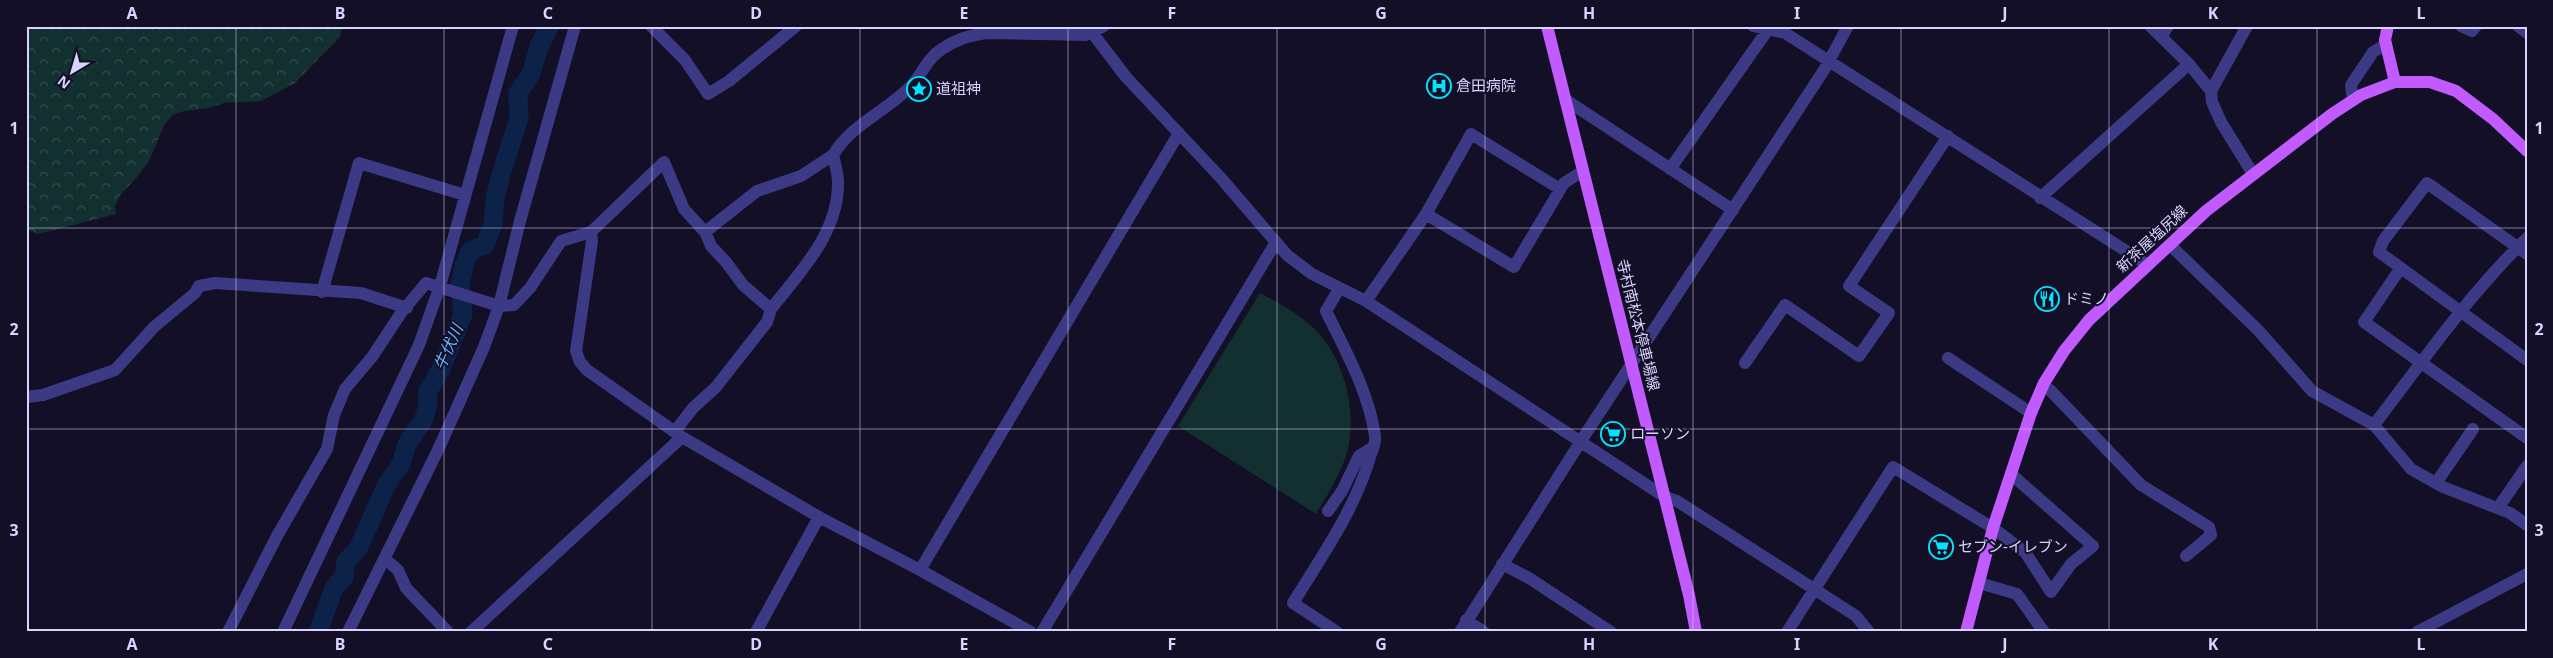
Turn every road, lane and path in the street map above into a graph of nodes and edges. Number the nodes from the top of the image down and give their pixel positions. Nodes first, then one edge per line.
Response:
1 (512, 26) edge
2 (575, 26) edge
3 (651, 26) edge
4 (796, 26) edge
5 (1104, 26) edge
6 (1548, 26) edge
7 (1753, 26) edge
8 (1848, 26) edge
9 (2150, 26) edge
10 (2247, 26) edge
11 (2388, 26) edge
12 (2461, 26) edge
13 (2476, 26) edge
14 (2518, 26) edge
15 (1089, 29) edge
16 (1767, 31) junction
17 (2165, 32) edge
18 (2527, 33) edge
19 (2386, 44) junction
20 (1829, 61) junction
21 (2189, 64) junction
22 (2395, 82) junction
23 (2211, 91) junction
24 (1566, 100) junction
25 (2354, 100) junction
26 (1179, 133) junction
27 (1948, 136) junction
28 (2527, 151) edge
29 (833, 155) junction
30 (1670, 169) junction
31 (1582, 171) junction
32 (2253, 174) junction
33 (1560, 188) junction
34 (466, 195) junction
35 (2040, 198) junction
36 (1733, 210) junction
37 (1426, 214) junction
38 (591, 232) junction
39 (705, 232) junction
40 (2527, 238) edge
41 (1276, 242) junction
42 (2170, 245) junction
43 (2522, 251) edge
44 (2148, 265) junction
45 (2400, 269) junction
46 (444, 287) junction
47 (1338, 288) junction
48 (322, 292) junction
49 (1366, 301) junction
50 (495, 304) junction
51 (407, 308) junction
52 (771, 309) junction
53 (2461, 312) junction
54 (1948, 358) dead end
55 (2527, 360) edge
56 (2422, 362) junction
57 (1745, 363) dead end
58 (1630, 366) junction
59 (2043, 386) junction
60 (26, 397) edge
61 (2031, 413) junction
62 (2374, 425) junction
63 (2473, 429) dead end
64 (679, 434) junction
65 (2527, 438) edge
66 (1581, 441) junction
67 (1373, 447) junction
68 (2527, 466) edge
69 (2011, 474) junction
70 (2436, 483) junction
71 (1665, 497) junction
72 (2498, 508) junction
73 (1328, 512) dead end
74 (819, 517) junction
75 (2527, 526) edge
76 (1993, 528) junction
77 (2186, 556) dead end
78 (385, 559) junction
79 (1502, 564) junction
80 (920, 570) junction
81 (2527, 574) edge
82 (1979, 583) junction
83 (1814, 590) junction
84 (1466, 620) junction
85 (2042, 630) edge
86 (228, 632) edge
87 (283, 632) edge
88 (348, 632) edge
89 (448, 632) edge
90 (471, 632) edge
91 (756, 632) edge
92 (1031, 632) edge
93 (1042, 632) edge
94 (1337, 632) edge
95 (1460, 632) edge
96 (1484, 632) edge
97 (1611, 632) edge
98 (1696, 632) edge
99 (1787, 632) edge
100 (1869, 632) edge
101 (1966, 632) edge
102 (2417, 632) edge

1 - 34 street
2 - 50 street
3 - 4 street
5 - 15 street
6 - 24 main road, 寺村南松本停車場線
7 - 16 street
8 - 20 street
9 - 17 street
10 - 23 street
11 - 19 main road
12 - 13 street
14 - 18 street
15 - 26 street
15 - 29 street
16 - 20 street
16 - 30 street
17 - 21 street
19 - 22 main road
19 - 25 street
20 - 27 street
20 - 36 street
21 - 23 street
21 - 35 street
22 - 25 main road, 新茶屋塩尻線
22 - 28 main road, 新茶屋塩尻線
23 - 32 street
24 - 30 street
24 - 31 main road, 寺村南松本停車場線
25 - 32 main road, 新茶屋塩尻線
26 - 41 street
26 - 80 street
27 - 35 street
27 - 57 street
29 - 39 street
29 - 52 street
30 - 36 street
31 - 33 street
31 - 58 main road, 寺村南松本停車場線
32 - 42 main road, 新茶屋塩尻線
33 - 37 street
33 - 37 street
34 - 46 street
34 - 48 street
35 - 44 street
36 - 58 street
37 - 49 street
38 - 39 street
38 - 50 street
38 - 64 street
39 - 52 street
40 - 43 street
41 - 47 street
41 - 93 street
42 - 44 main road, 新茶屋塩尻線
42 - 62 street
43 - 45 street
43 - 53 street
44 - 59 main road, 新茶屋塩尻線
45 - 53 street
45 - 56 street
46 - 50 street
46 - 51 street
46 - 87 street
47 - 49 street
47 - 67 street
48 - 51 street
48 - 60 street
49 - 66 street
50 - 78 street
51 - 86 street
52 - 64 street
53 - 55 street
53 - 56 street
54 - 61 street
56 - 62 street
56 - 65 street
58 - 66 street
58 - 71 main road, 寺村南松本停車場線
59 - 61 main road, 新茶屋塩尻線
59 - 77 street
61 - 69 main road, 新茶屋塩尻線
62 - 70 street
63 - 70 street
64 - 74 street
64 - 90 street
66 - 71 street
66 - 79 street
67 - 73 street
67 - 94 street
68 - 72 street
69 - 76 main road, 新茶屋塩尻線
69 - 76 street
70 - 72 street
71 - 83 street
71 - 98 main road, 寺村南松本停車場線
72 - 75 street
74 - 80 street
74 - 91 street
76 - 82 main road, 新茶屋塩尻線
76 - 83 street
78 - 88 street
78 - 89 street
79 - 84 street
79 - 97 street
80 - 92 street
81 - 102 street
82 - 85 street
82 - 101 main road, 新茶屋塩尻線
83 - 99 street
83 - 100 street
84 - 95 street
84 - 96 street

